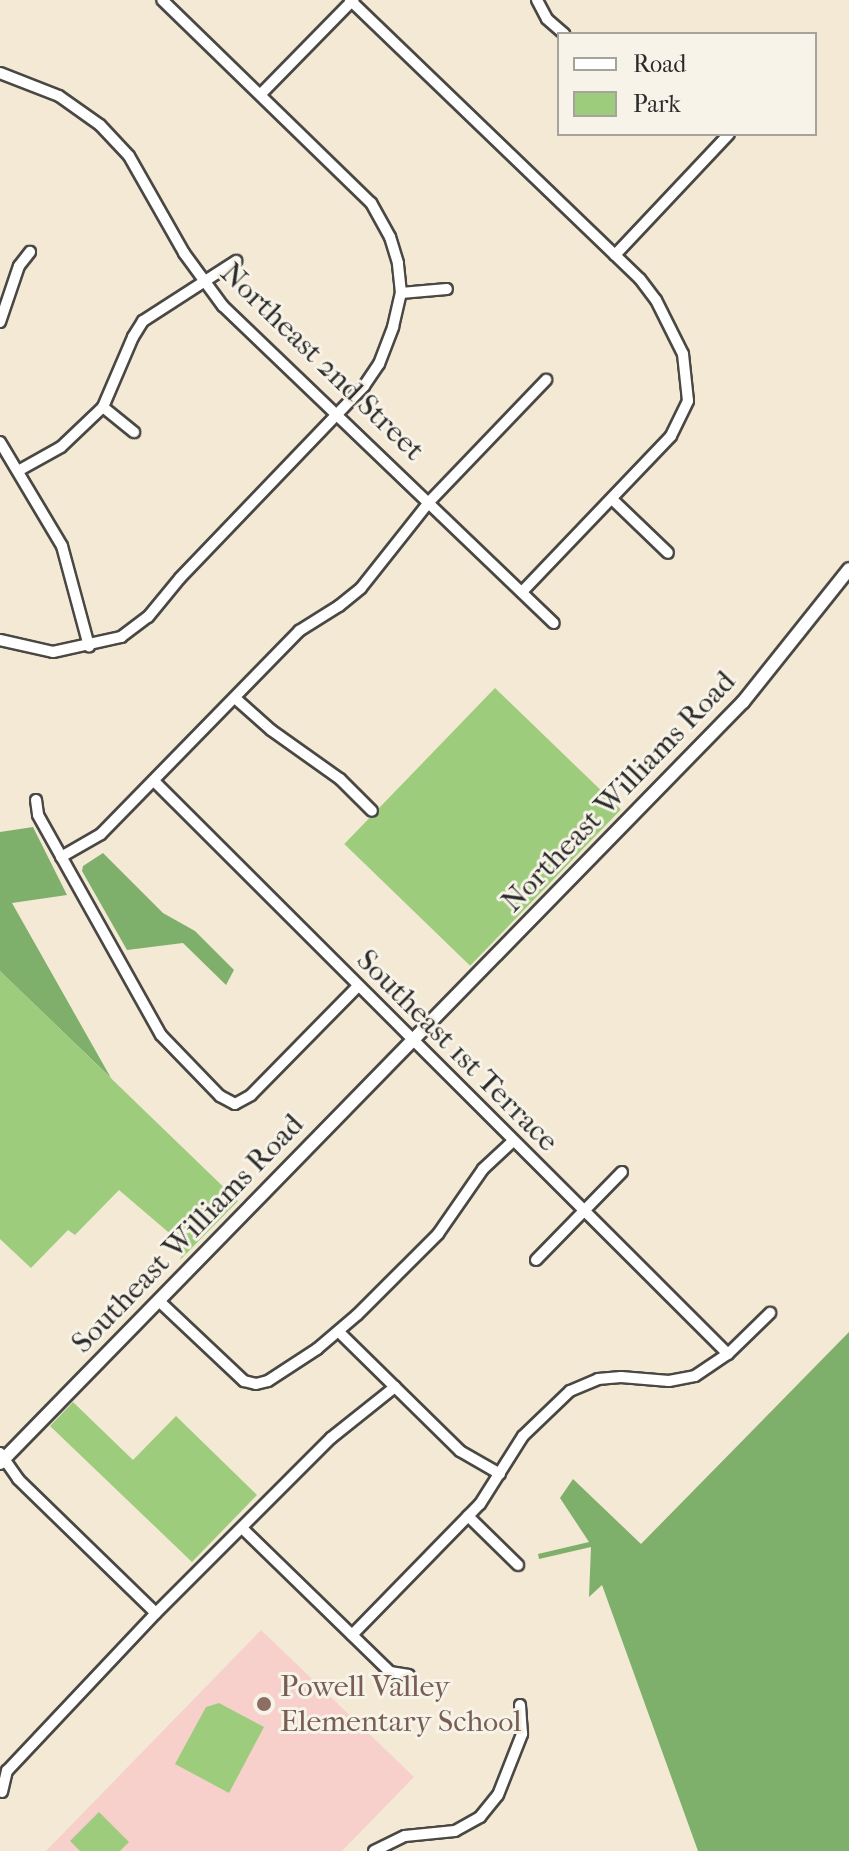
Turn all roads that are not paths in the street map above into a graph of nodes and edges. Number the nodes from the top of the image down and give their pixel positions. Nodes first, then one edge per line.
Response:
1 (162, 0) edge
2 (537, 0) edge
3 (352, 1) edge
4 (562, 32) edge
5 (0, 73) edge
6 (261, 94) junction
7 (727, 136) edge
8 (30, 252) dead end
9 (615, 255) junction
10 (236, 261) dead end
11 (204, 283) junction
12 (447, 289) dead end
13 (401, 293) junction
14 (0, 322) edge
15 (546, 380) dead end
16 (103, 407) junction
17 (338, 413) junction
18 (134, 432) dead end
19 (0, 442) edge
20 (18, 471) junction
21 (613, 500) junction
22 (430, 501) junction
23 (668, 553) dead end
24 (849, 569) edge
25 (522, 592) junction
26 (553, 623) dead end
27 (0, 640) edge
28 (89, 646) junction
29 (235, 698) junction
30 (154, 781) junction
31 (36, 800) dead end
32 (372, 811) dead end
33 (61, 857) junction
34 (358, 986) junction
35 (413, 1040) junction
36 (513, 1141) junction
37 (622, 1172) dead end
38 (584, 1211) junction
39 (536, 1260) dead end
40 (159, 1301) junction
41 (770, 1313) dead end
42 (339, 1332) junction
43 (728, 1354) junction
44 (395, 1387) junction
45 (1, 1459) edge
46 (500, 1474) junction
47 (468, 1516) junction
48 (242, 1528) junction
49 (518, 1565) dead end
50 (156, 1613) junction
51 (352, 1635) junction
52 (409, 1675) dead end
53 (520, 1705) dead end
54 (2, 1792) dead end
55 (374, 1851) edge

1 - 6 street
2 - 4 street
3 - 6 street
3 - 9 street
5 - 11 street, Northeast 2nd Street
6 - 13 street
7 - 9 street
8 - 14 street
9 - 21 street
10 - 11 street
11 - 16 street
11 - 17 street, Northeast 2nd Street
12 - 13 street
13 - 17 street
15 - 22 street
16 - 18 street
16 - 20 street
17 - 22 street, Northeast 2nd Street
17 - 28 street
19 - 20 street
20 - 28 street
21 - 23 street
21 - 25 street
22 - 25 street, Northeast 2nd Street
22 - 29 street
24 - 35 street, Northeast Williams Road
25 - 26 street, Northeast 2nd Street
27 - 28 street
29 - 30 street
29 - 32 street
30 - 33 street
30 - 34 street, Southeast 1st Terrace
31 - 33 street
33 - 34 street
34 - 35 street, Southeast 1st Terrace
35 - 36 street, Southeast 1st Terrace
35 - 40 street, Southeast Williams Road
36 - 38 street, Southeast 1st Terrace
36 - 42 street
37 - 38 street
38 - 39 street
38 - 43 street, Southeast 1st Terrace
40 - 42 street
40 - 45 street, Southeast Williams Road
41 - 43 street
42 - 44 street
43 - 46 street
44 - 46 street
44 - 48 street
45 - 50 street
46 - 47 street
47 - 49 street
47 - 51 street
48 - 50 street
48 - 51 street
50 - 54 street
51 - 52 street
53 - 55 street

